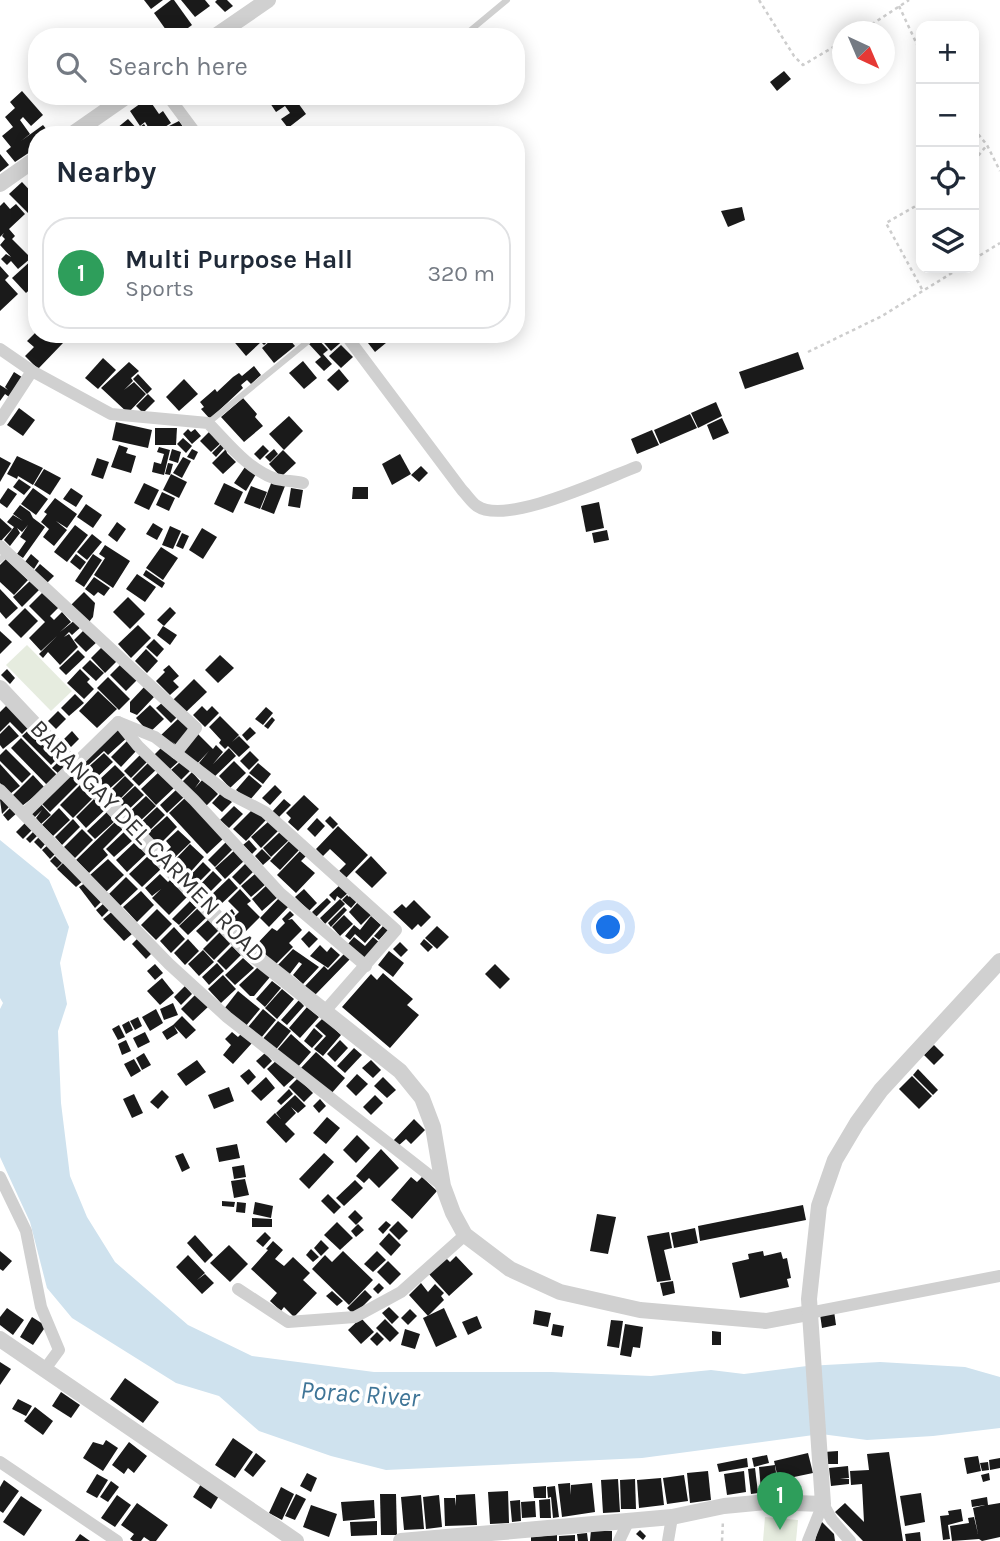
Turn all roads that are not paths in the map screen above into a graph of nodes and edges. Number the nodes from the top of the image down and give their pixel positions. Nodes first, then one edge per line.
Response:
1 (268, 0) edge
2 (507, 0) edge
3 (227, 28) edge
4 (473, 28) edge
5 (114, 105) edge
6 (175, 105) edge
7 (84, 126) edge
8 (190, 126) edge
9 (28, 164) edge
10 (0, 184) edge
11 (306, 343) edge
12 (352, 343) edge
13 (0, 349) edge
14 (32, 372) junction
15 (0, 420) edge
16 (208, 422) junction
17 (636, 467) dead end
18 (303, 483) dead end
19 (2, 553) edge
20 (0, 688) edge
21 (118, 722) junction
22 (176, 753) junction
23 (73, 765) junction
24 (0, 790) edge
25 (24, 814) junction
26 (1000, 961) edge
27 (366, 966) junction
28 (325, 1011) junction
29 (0, 1177) edge
30 (443, 1186) junction
31 (465, 1235) junction
32 (1000, 1276) edge
33 (238, 1289) dead end
34 (809, 1312) junction
35 (0, 1339) edge
36 (45, 1369) junction
37 (0, 1462) edge
38 (823, 1504) junction
39 (671, 1517) junction
40 (629, 1520) junction
41 (475, 1537) edge
42 (291, 1540) edge
43 (117, 1541) edge
44 (401, 1541) edge
45 (620, 1541) edge
46 (668, 1541) edge
47 (808, 1541) edge
48 (850, 1541) edge

1 - 3 street
2 - 4 lane
5 - 7 street
6 - 8 street
9 - 10 street
11 - 16 lane
12 - 17 street
13 - 14 street
14 - 15 street
14 - 16 street
16 - 18 street
19 - 22 street
20 - 23 street, BARANGAY DEL CARMEN ROAD
21 - 22 street
21 - 23 street
21 - 27 street
22 - 27 street
23 - 25 street
23 - 28 street, BARANGAY DEL CARMEN ROAD
24 - 25 street
25 - 30 street
26 - 34 street
27 - 28 street
28 - 30 street, BARANGAY DEL CARMEN ROAD
29 - 36 street
30 - 31 street, BARANGAY DEL CARMEN ROAD
31 - 33 street
31 - 34 street, BARANGAY DEL CARMEN ROAD
32 - 34 street
34 - 38 street
35 - 36 street
36 - 42 street
37 - 43 street
38 - 39 street
38 - 47 street
38 - 48 street
39 - 40 street
39 - 46 street
40 - 41 street
40 - 45 street
41 - 44 street

